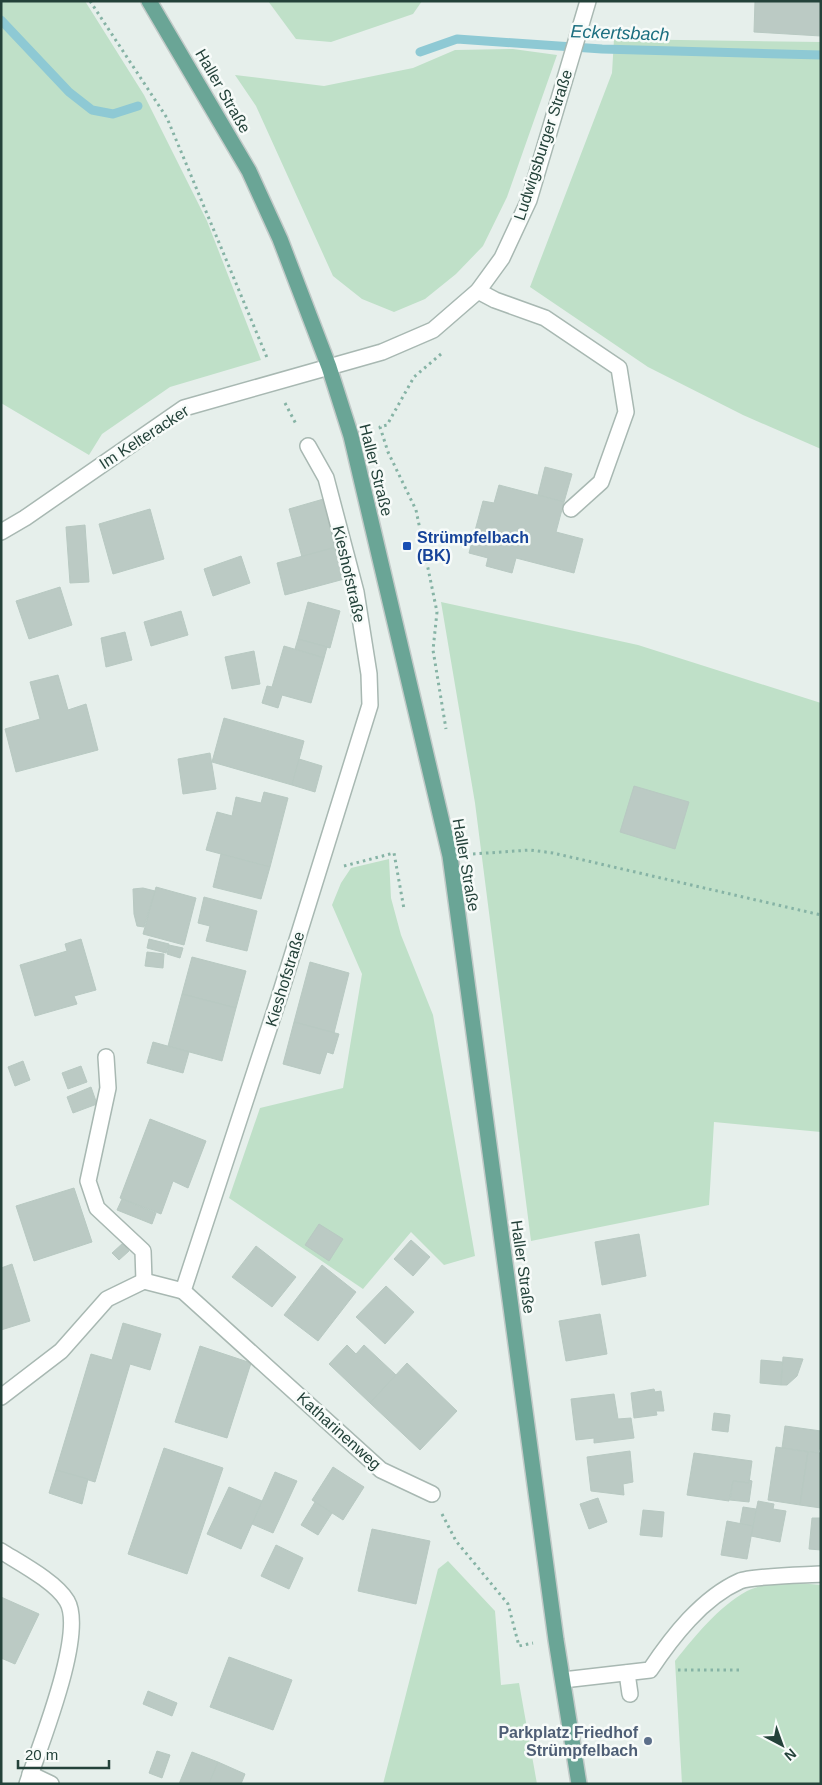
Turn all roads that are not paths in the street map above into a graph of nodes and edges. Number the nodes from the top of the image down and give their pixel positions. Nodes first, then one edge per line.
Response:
1 (149, 1) edge
2 (588, 1) edge
3 (478, 291) junction
4 (329, 367) junction
5 (308, 446) road end
6 (571, 510) dead end
7 (1, 532) edge
8 (106, 1057) dead end
9 (144, 1281) junction
10 (183, 1291) junction
11 (1, 1397) edge
12 (432, 1494) road end
13 (1, 1551) edge
14 (821, 1574) edge
15 (627, 1673) junction
16 (564, 1680) junction
17 (630, 1694) dead end
18 (28, 1779) edge
19 (51, 1784) edge
20 (579, 1784) edge

1 - 4 main road, Haller Straße
2 - 3 street, Ludwigsburger Straße
3 - 4 street, Ludwigsburger Straße
3 - 6 street
4 - 7 street, Im Kelteracker
4 - 16 main road, Haller Straße
5 - 10 street, Kieshofstraße
8 - 9 street
9 - 10 street
9 - 11 street
10 - 12 street, Katharinenweg
13 - 18 street
14 - 15 street
15 - 16 street
15 - 17 street
16 - 20 main road, Haller Straße
18 - 19 street

